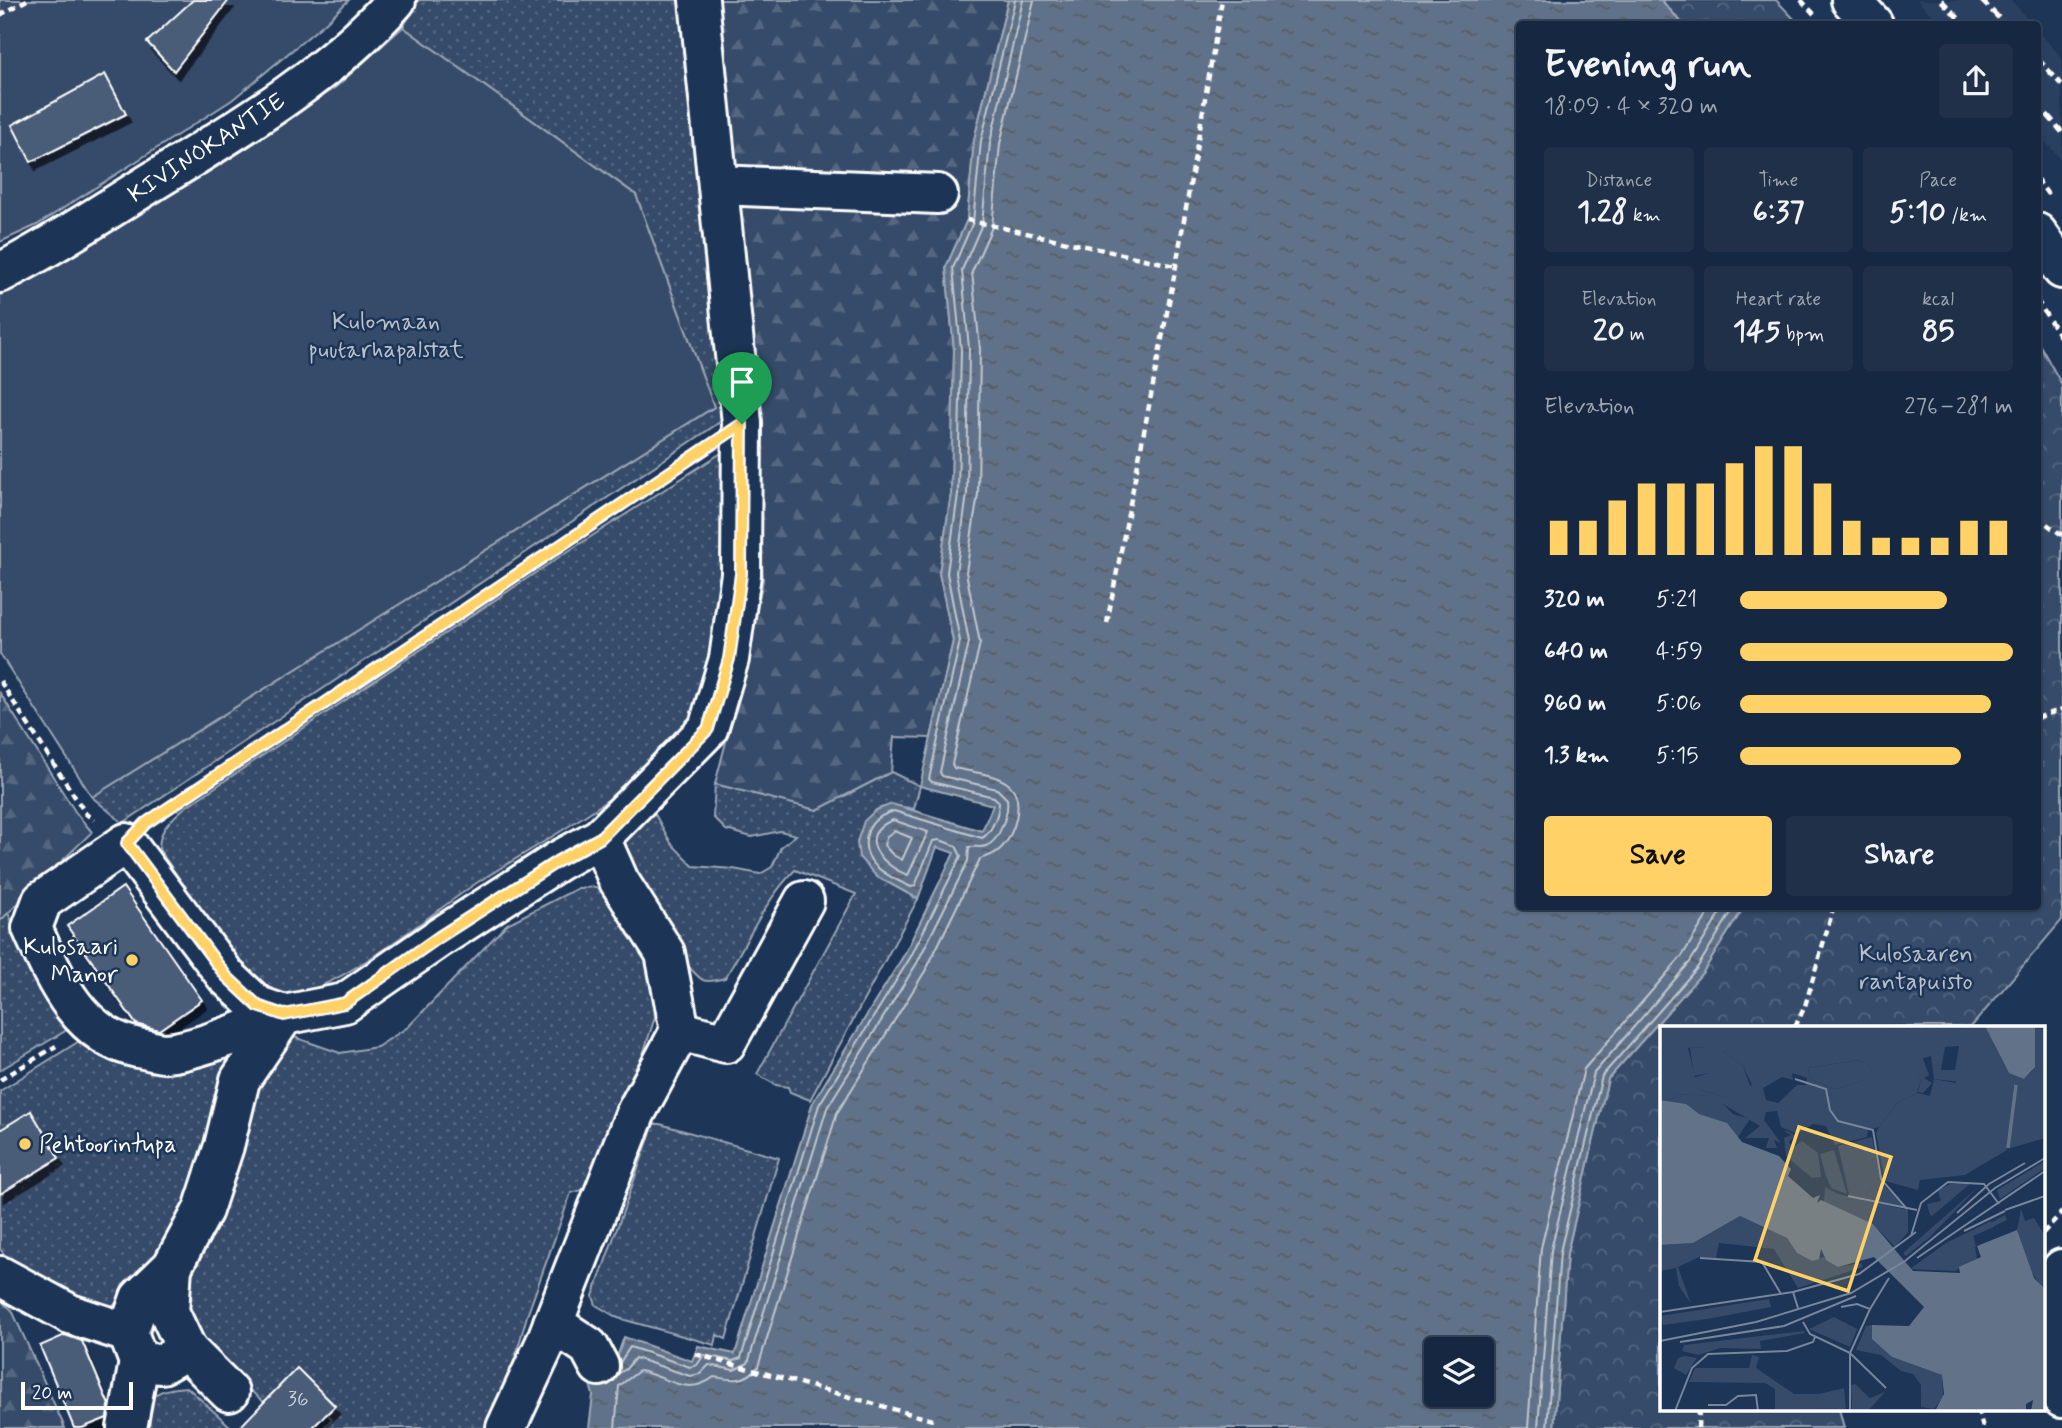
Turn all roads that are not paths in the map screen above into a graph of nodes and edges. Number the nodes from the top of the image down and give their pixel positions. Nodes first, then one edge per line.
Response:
1 (396, 0) edge
2 (699, 0) edge
3 (1852, 0) edge
4 (1870, 21) edge
5 (718, 185) junction
6 (938, 194) dead end
7 (2041, 239) edge
8 (2062, 269) edge
9 (0, 272) edge
10 (600, 838) junction
11 (804, 901) dead end
12 (284, 1015) junction
13 (680, 1031) junction
14 (172, 1267) junction
15 (2062, 1269) edge
16 (0, 1276) edge
17 (553, 1323) junction
18 (133, 1348) junction
19 (187, 1350) junction
20 (600, 1366) dead end
21 (229, 1392) dead end
22 (2062, 1398) edge
23 (127, 1428) edge
24 (506, 1428) edge

1 - 9 street, KIVINOKANTIE
2 - 5 street
3 - 4 street
5 - 6 street
5 - 10 street
7 - 8 street
10 - 12 street
10 - 13 street
11 - 13 street
12 - 12 street
12 - 14 street
13 - 17 street
14 - 18 street
14 - 19 street
15 - 22 street
16 - 18 street
17 - 20 street
17 - 24 street
18 - 19 street
18 - 23 street
19 - 21 street

